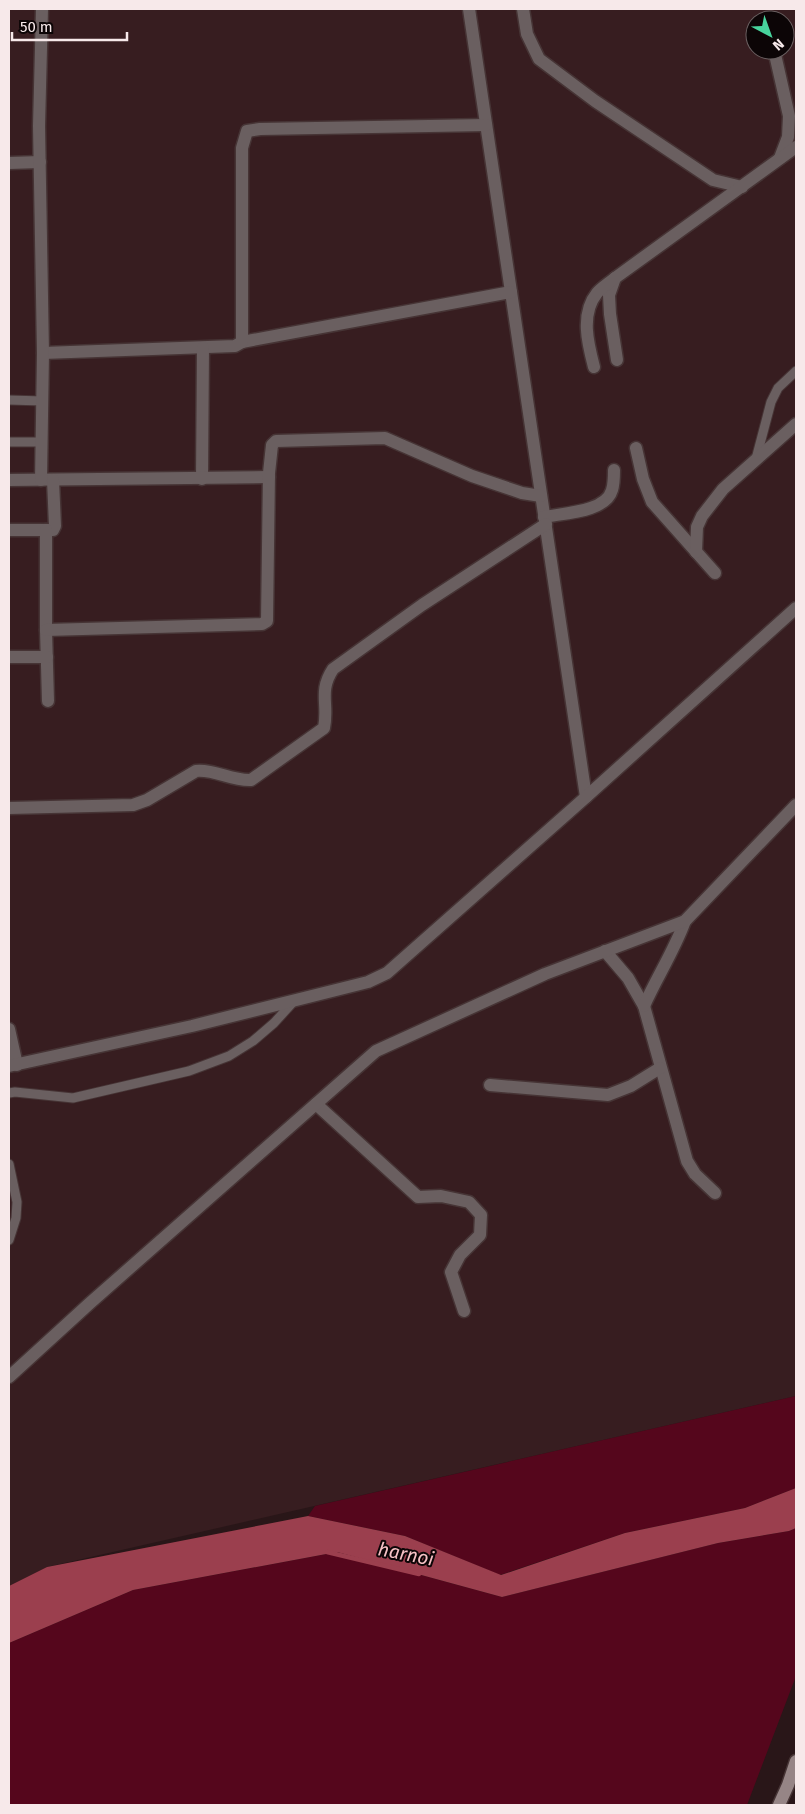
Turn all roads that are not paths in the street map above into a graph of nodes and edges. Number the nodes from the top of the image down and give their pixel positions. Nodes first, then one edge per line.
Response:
1 (42, 9) edge
2 (469, 9) edge
3 (523, 9) edge
4 (776, 60) edge
5 (486, 125) junction
6 (796, 146) edge
7 (780, 158) junction
8 (9, 162) edge
9 (40, 162) junction
10 (742, 187) junction
11 (615, 278) junction
12 (511, 292) junction
13 (242, 342) junction
14 (203, 348) junction
15 (43, 353) junction
16 (617, 360) dead end
17 (594, 367) dead end
18 (796, 371) edge
19 (9, 400) edge
20 (43, 401) junction
21 (796, 424) edge
22 (9, 442) edge
23 (42, 442) junction
24 (636, 448) dead end
25 (756, 460) junction
26 (614, 470) dead end
27 (269, 477) junction
28 (202, 479) junction
29 (9, 480) edge
30 (47, 480) junction
31 (541, 496) junction
32 (545, 521) junction
33 (9, 530) edge
34 (46, 530) junction
35 (696, 552) junction
36 (715, 573) dead end
37 (796, 608) edge
38 (46, 630) junction
39 (9, 657) edge
40 (47, 657) junction
41 (48, 701) dead end
42 (586, 797) junction
43 (796, 805) edge
44 (9, 808) edge
45 (685, 921) junction
46 (605, 951) junction
47 (295, 1000) junction
48 (644, 1006) junction
49 (9, 1029) edge
50 (13, 1066) edge
51 (660, 1068) junction
52 (490, 1085) dead end
53 (9, 1093) edge
54 (316, 1104) junction
55 (9, 1164) edge
56 (715, 1193) dead end
57 (9, 1240) edge
58 (464, 1310) dead end
59 (9, 1377) edge
60 (796, 1761) edge
61 (779, 1805) edge

1 - 9 street
2 - 5 street
3 - 10 street
4 - 7 street
5 - 12 street
5 - 13 street
6 - 7 street
7 - 10 street
8 - 9 street
9 - 15 street
10 - 11 street
11 - 16 street
11 - 17 street
12 - 13 street
12 - 31 street
13 - 14 street
14 - 15 street
14 - 28 street
15 - 20 street
18 - 25 lane
19 - 20 lane
20 - 23 street
21 - 25 street
22 - 23 lane
23 - 30 street
24 - 35 street
25 - 35 street
26 - 32 street
27 - 28 street
27 - 31 street
27 - 38 street
28 - 30 street
29 - 30 street
30 - 34 street
31 - 32 street
32 - 42 street
32 - 44 street
33 - 34 street
34 - 38 street
35 - 36 street
37 - 42 street
38 - 40 street
39 - 40 street
40 - 41 street
42 - 47 street
43 - 45 street
45 - 46 street
45 - 48 street
46 - 48 street
46 - 54 street
47 - 50 street
47 - 53 lane
48 - 51 street
49 - 50 street
51 - 52 street
51 - 56 street
54 - 58 street
54 - 59 street
55 - 57 lane
60 - 61 main road

